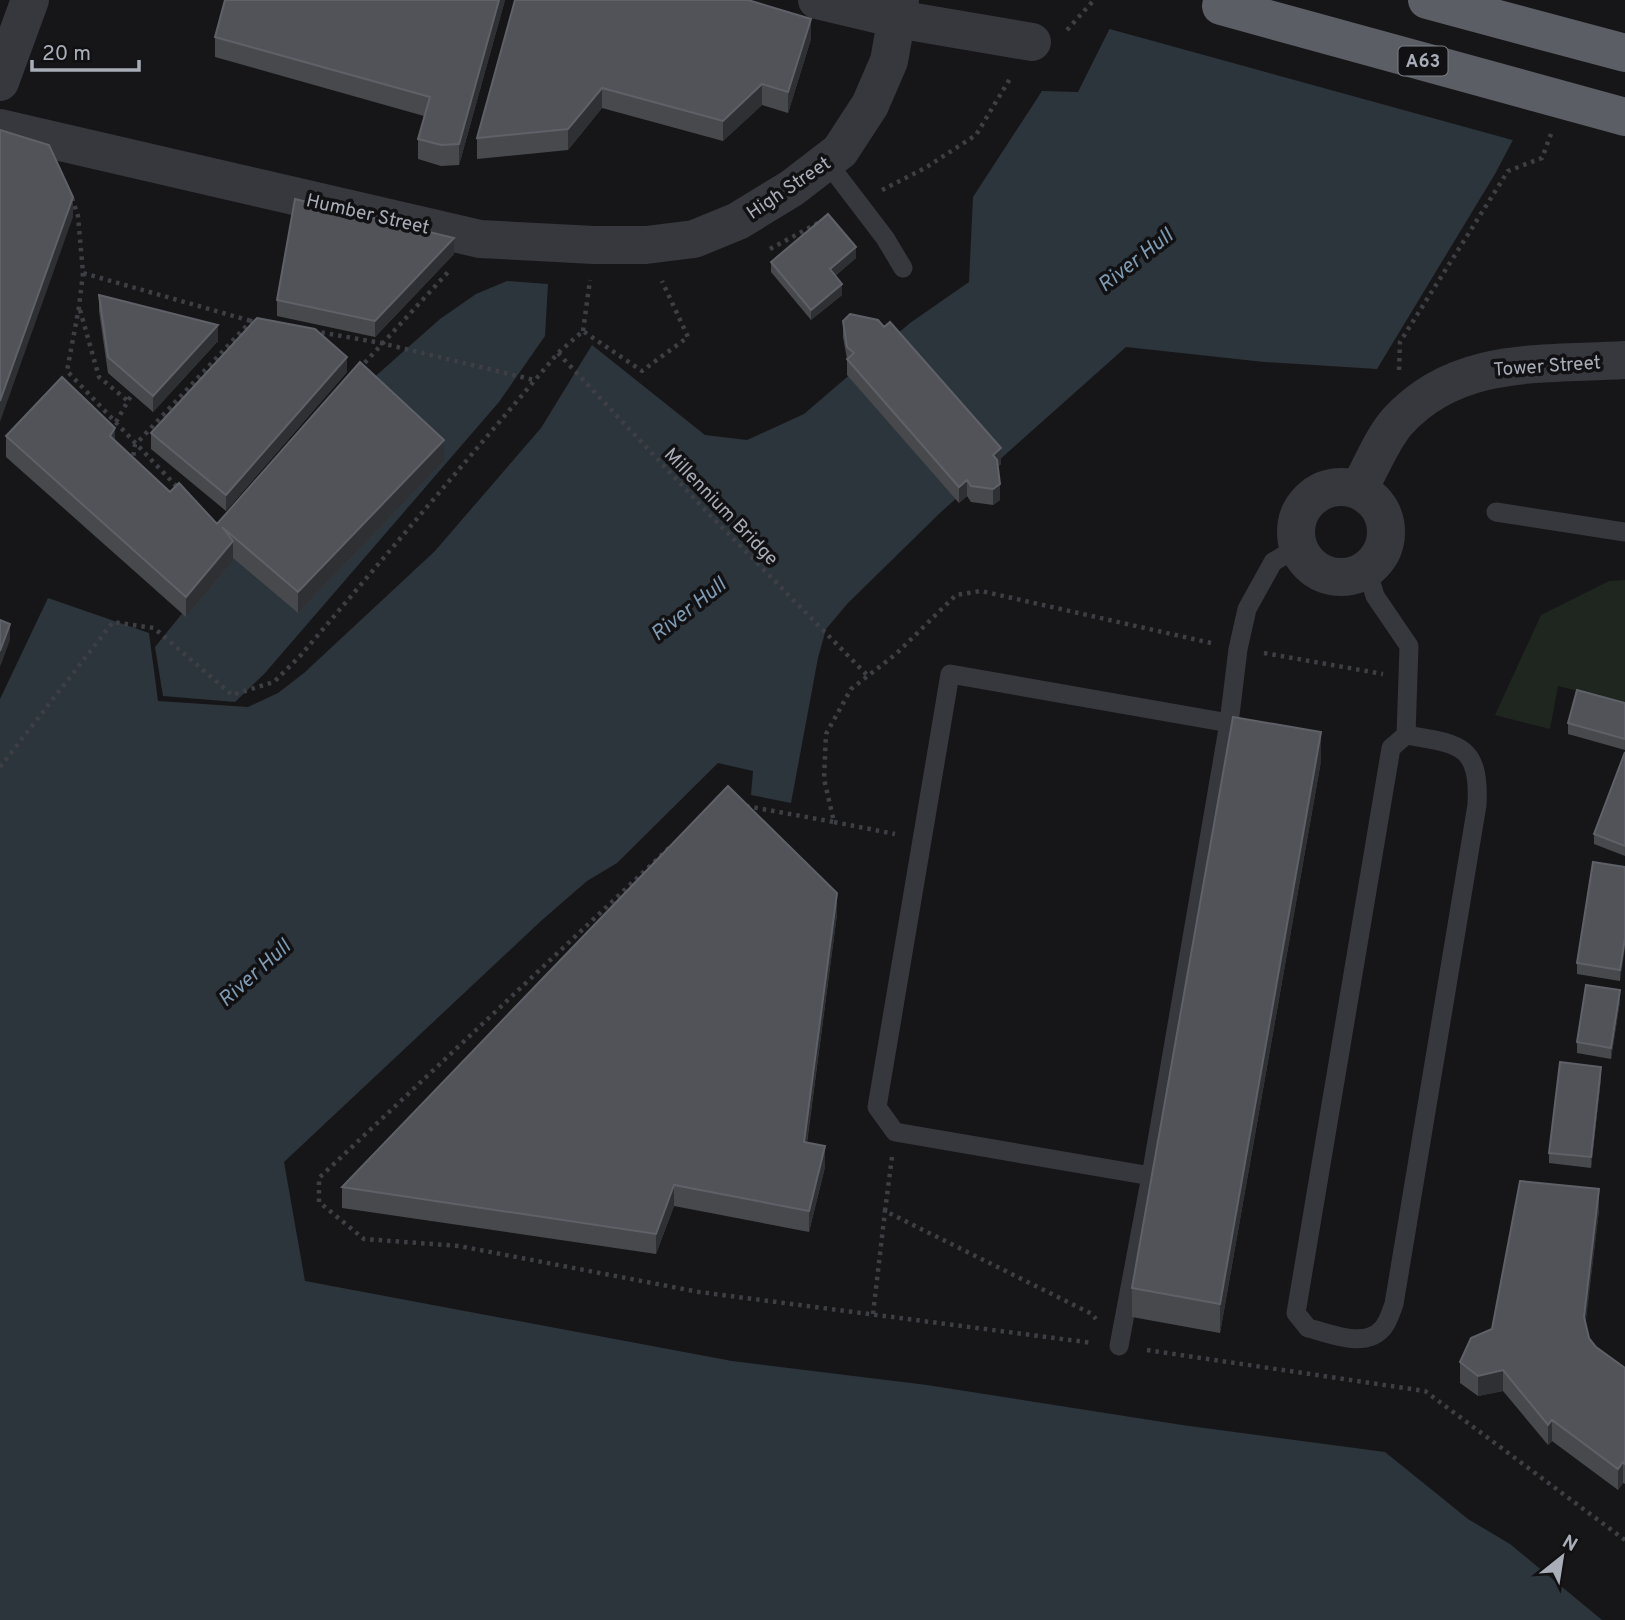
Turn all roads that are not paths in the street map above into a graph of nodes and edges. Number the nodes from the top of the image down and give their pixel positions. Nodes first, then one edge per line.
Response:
1 (30, 0) edge
2 (817, 0) edge
3 (1427, 0) edge
4 (1221, 6) dead end
5 (898, 9) edge
6 (1032, 42) dead end
7 (1625, 53) edge
8 (0, 82) edge
9 (1625, 117) edge
10 (0, 128) edge
11 (827, 162) junction
12 (738, 220) joint
13 (904, 268) dead end
14 (1625, 360) edge
15 (1364, 493) junction
16 (1496, 512) dead end
17 (1625, 532) edge
18 (1298, 547) junction
19 (1367, 569) junction
20 (1229, 723) junction
21 (1406, 735) junction
22 (1151, 1176) junction
23 (1119, 1346) road end

1 - 8 street
2 - 5 street
3 - 7 highway, bridge
4 - 9 highway, A63, bridge
5 - 6 street
5 - 11 street, High Street
10 - 12 street, Humber Street
11 - 12 street, High Street
11 - 13 lane
14 - 15 street, Tower Street
15 - 18 street
15 - 19 street
16 - 17 lane
18 - 19 street
18 - 20 lane
19 - 21 lane
20 - 22 lane
20 - 22 lane
21 - 21 lane
22 - 23 lane

